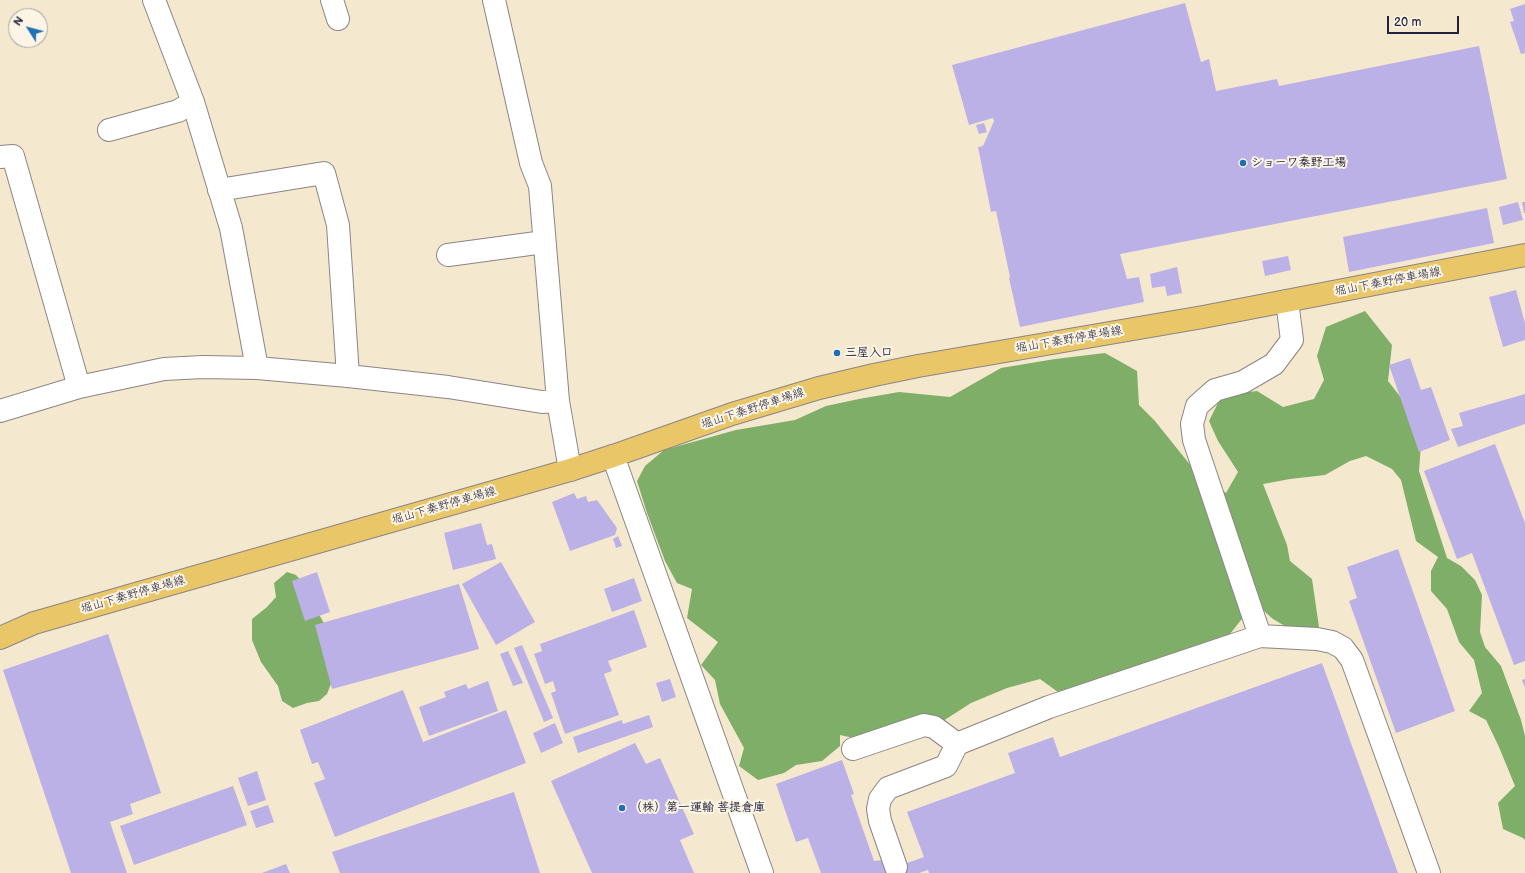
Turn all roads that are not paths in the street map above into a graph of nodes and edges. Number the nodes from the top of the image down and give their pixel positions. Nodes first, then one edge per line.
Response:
1 (154, 0) edge
2 (494, 0) edge
3 (193, 102) junction
4 (109, 130) dead end
5 (0, 157) edge
6 (219, 190) junction
7 (544, 242) junction
8 (448, 255) dead end
9 (1525, 255) edge
10 (1287, 301) junction
11 (257, 368) junction
12 (348, 376) junction
13 (79, 387) junction
14 (558, 401) junction
15 (0, 410) edge
16 (613, 456) junction
17 (570, 470) junction
18 (1260, 636) junction
19 (0, 638) edge
20 (957, 744) junction
21 (853, 749) dead end
22 (896, 867) dead end
23 (762, 873) edge
24 (1429, 873) edge

1 - 3 street
2 - 7 street
3 - 4 street
3 - 6 street
5 - 13 street
6 - 11 street
6 - 12 street
7 - 8 street
7 - 14 street
9 - 10 main road, 堀山下秦野停車場線
10 - 16 main road, 堀山下秦野停車場線
10 - 18 street
11 - 12 street
11 - 13 street
12 - 14 street
13 - 15 street
14 - 17 street
16 - 17 main road, 堀山下秦野停車場線
16 - 23 street
17 - 19 main road, 堀山下秦野停車場線
18 - 20 street
18 - 24 street
20 - 21 street
20 - 22 street

